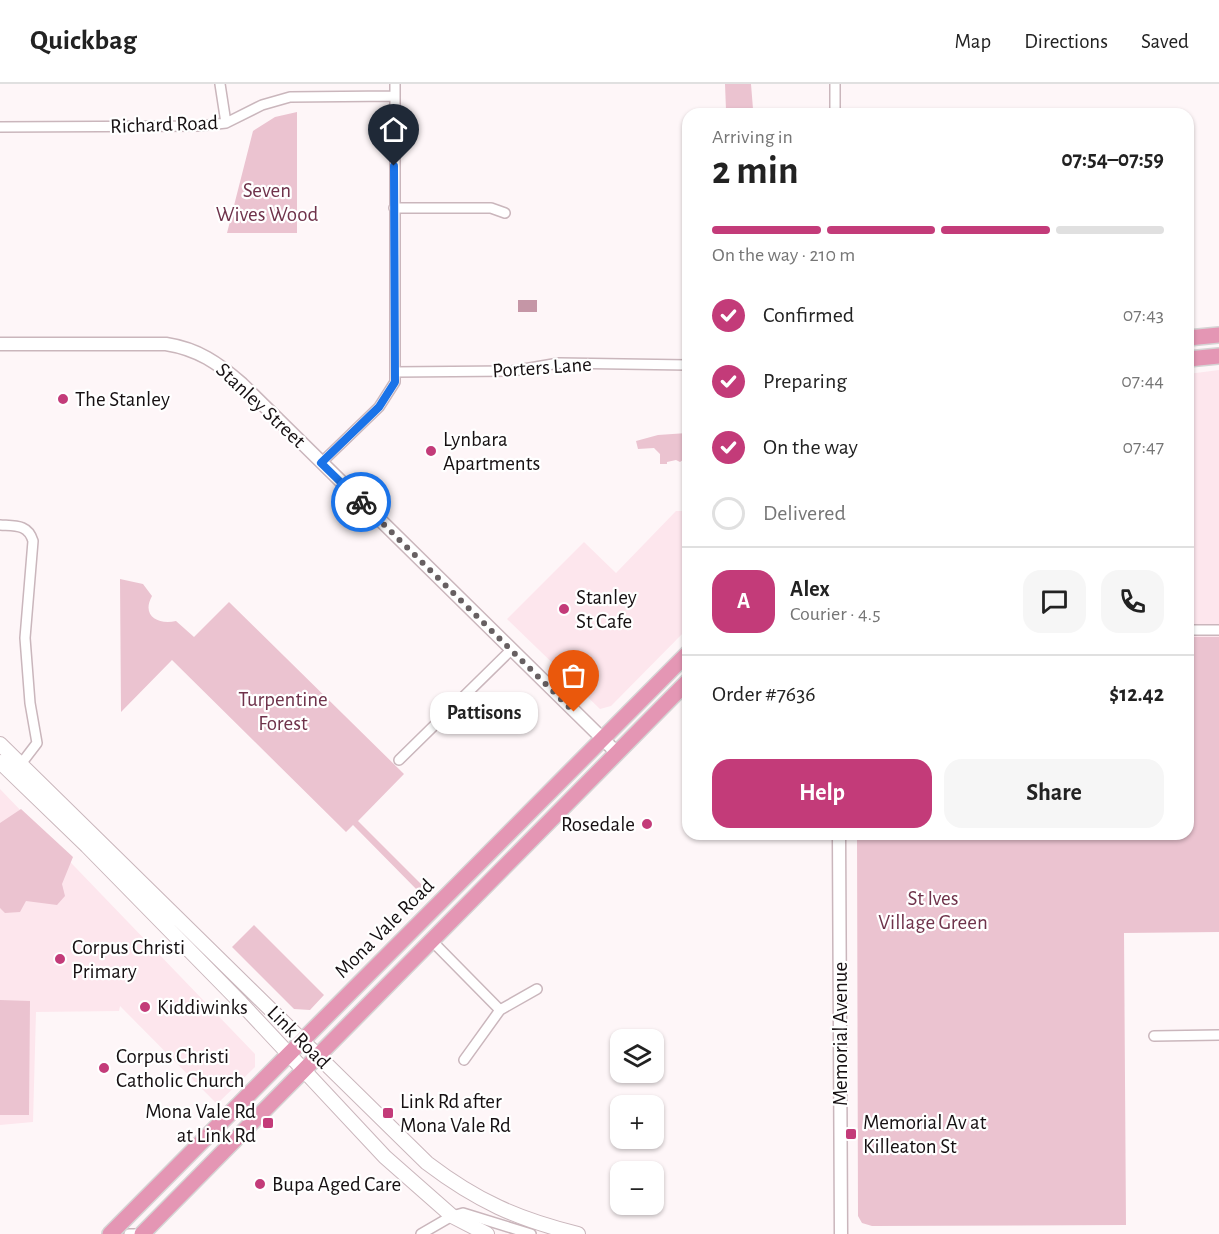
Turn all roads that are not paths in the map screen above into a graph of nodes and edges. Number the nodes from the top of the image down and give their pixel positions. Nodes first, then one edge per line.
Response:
1 (220, 84) edge
2 (394, 84) edge
3 (835, 84) edge
4 (394, 96) junction
5 (835, 108) edge
6 (226, 123) junction
7 (0, 127) edge
8 (394, 208) junction
9 (505, 213) dead end
10 (1219, 334) edge
11 (1194, 337) edge
12 (0, 345) edge
13 (1219, 356) edge
14 (1194, 358) edge
15 (682, 365) edge
16 (395, 372) junction
17 (321, 463) junction
18 (0, 525) edge
19 (1194, 630) edge
20 (1219, 630) edge
21 (511, 650) junction
22 (682, 659) edge
23 (682, 687) edge
24 (602, 740) junction
25 (0, 744) edge
26 (617, 753) junction
27 (399, 760) dead end
28 (0, 762) edge
29 (21, 764) junction
30 (839, 840) edge
31 (432, 941) junction
32 (537, 989) dead end
33 (500, 1010) junction
34 (1219, 1035) edge
35 (1154, 1036) dead end
36 (302, 1040) junction
37 (289, 1054) junction
38 (318, 1056) junction
39 (464, 1060) dead end
40 (304, 1070) junction
41 (452, 1216) junction
42 (110, 1234) edge
43 (129, 1234) edge
44 (135, 1234) edge
45 (142, 1234) edge
46 (421, 1234) edge
47 (487, 1234) edge
48 (531, 1234) edge
49 (578, 1234) edge
50 (841, 1234) edge

1 - 6 street
2 - 4 street
3 - 5 street
4 - 6 street, Richard Road
4 - 8 street
6 - 7 street, Richard Road
8 - 9 street
8 - 16 street
10 - 11 highway
12 - 17 street, Stanley Street
13 - 14 highway
15 - 16 street, Porters Lane
16 - 17 street
17 - 21 street, Stanley Street
18 - 29 street
19 - 20 street
21 - 24 street, Stanley Street
21 - 27 street
22 - 24 highway, Mona Vale Road
23 - 26 highway, Mona Vale Road
24 - 26 street, Stanley Street
24 - 36 highway, Mona Vale Road
25 - 29 main road, Link Road
26 - 31 highway, Mona Vale Road
28 - 37 main road, Link Road
29 - 36 main road, Link Road
30 - 50 street, Memorial Avenue
31 - 33 street
31 - 38 highway, Mona Vale Road
32 - 33 street
33 - 39 street
34 - 35 street
36 - 37 highway, Mona Vale Road
36 - 38 main road, Link Road
37 - 40 main road, Link Road
37 - 42 highway, Mona Vale Road
38 - 40 highway, Mona Vale Road
38 - 49 main road, Link Road
40 - 41 main road, Link Road
40 - 45 highway, Mona Vale Road
41 - 46 street
41 - 47 main road, Link Road
41 - 48 street
43 - 44 street

